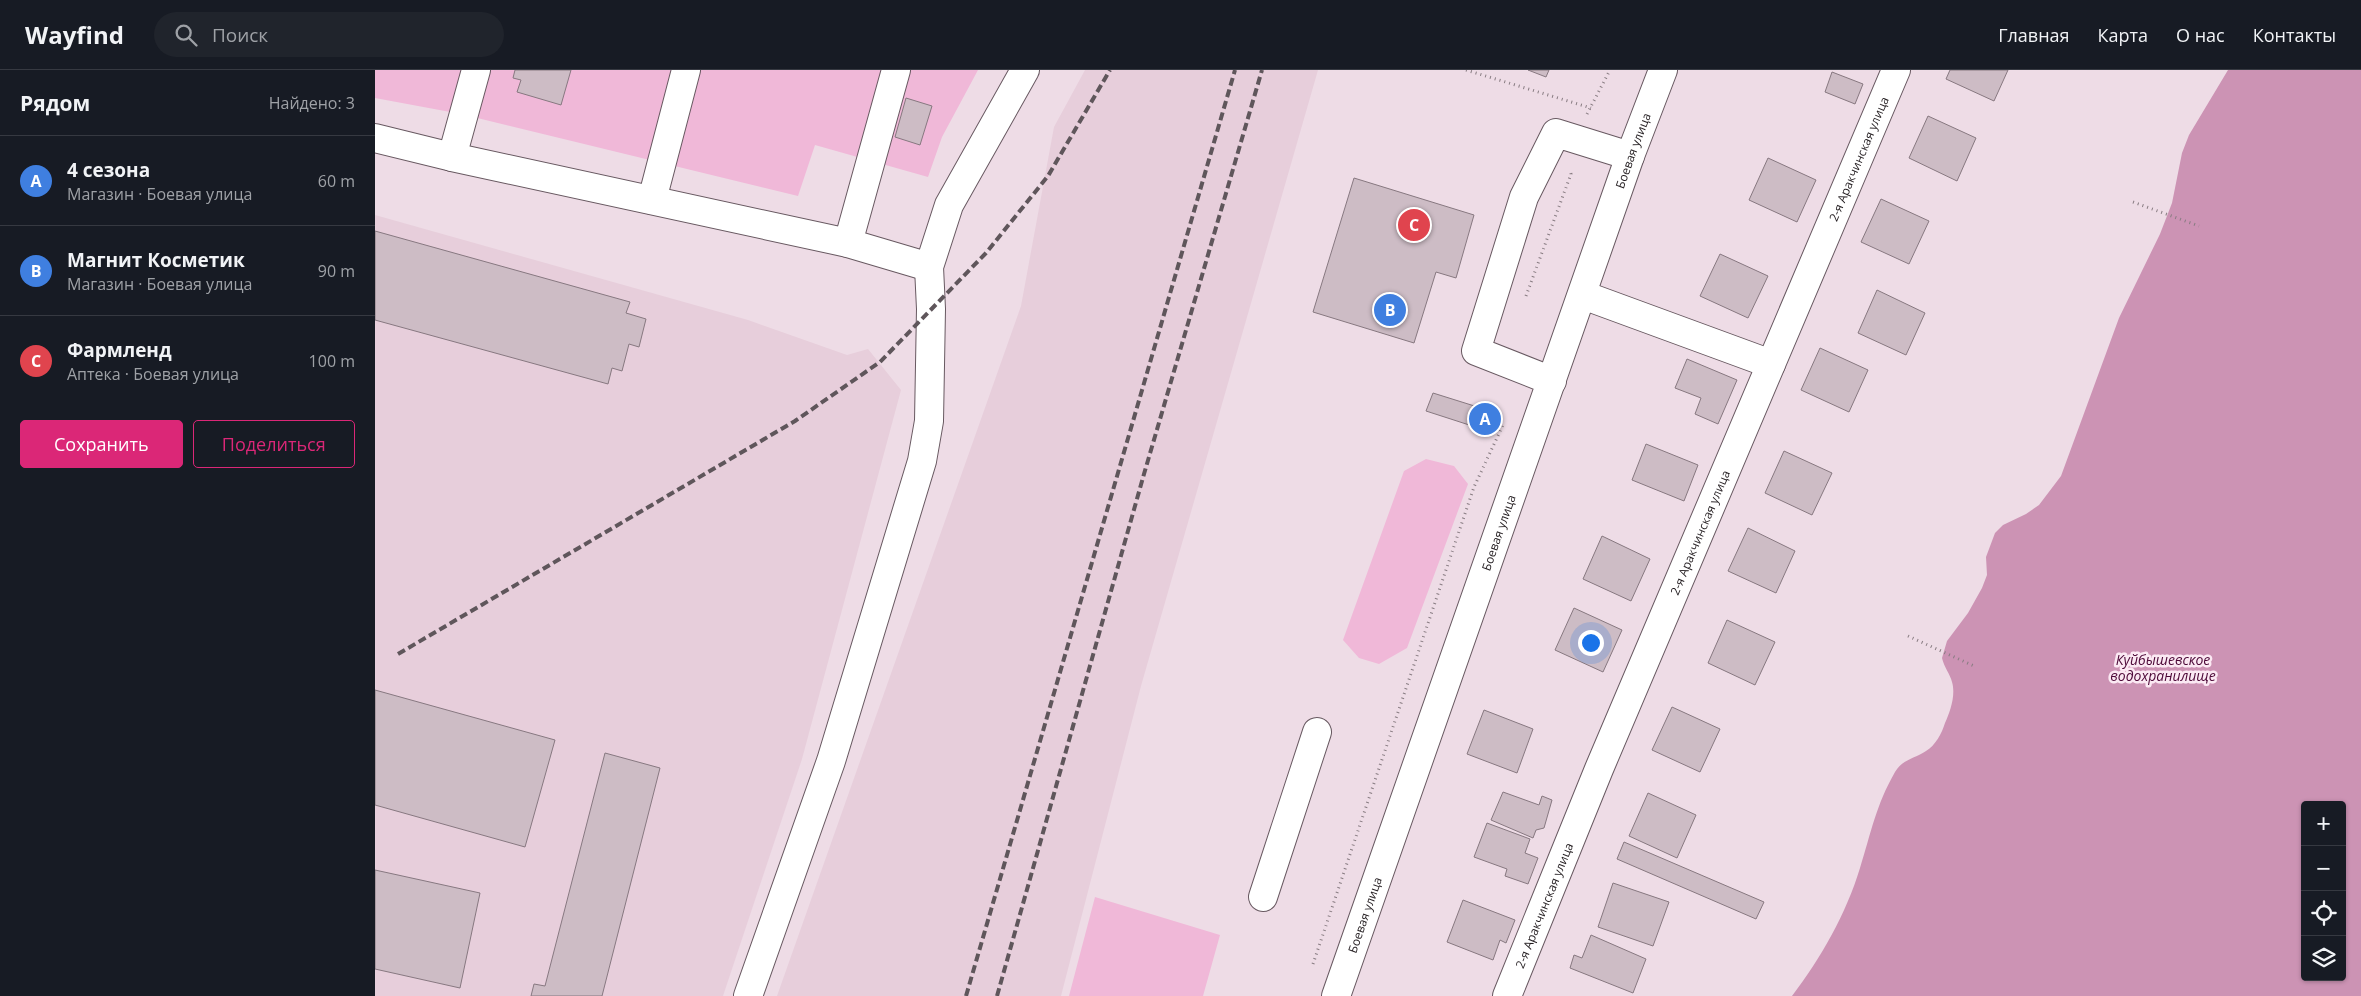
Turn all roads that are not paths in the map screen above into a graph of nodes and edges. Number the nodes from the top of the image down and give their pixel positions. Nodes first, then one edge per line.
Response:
1 (476, 70) edge
2 (686, 70) edge
3 (895, 70) edge
4 (1025, 70) edge
5 (1663, 70) edge
6 (1896, 70) edge
7 (375, 138) edge
8 (1630, 156) junction
9 (452, 157) junction
10 (652, 200) junction
11 (848, 243) junction
12 (929, 267) junction
13 (1583, 295) junction
14 (1771, 364) junction
15 (1552, 381) junction
16 (1317, 732) dead end
17 (1263, 897) dead end
18 (748, 996) edge
19 (1337, 996) edge
20 (1507, 996) edge

1 - 9 street
2 - 10 street
3 - 11 street
4 - 12 street
5 - 8 street, Боевая улица
6 - 14 street, 2-я Аракчинская улица
7 - 9 street
8 - 13 street, Боевая улица
8 - 15 street
9 - 10 street
10 - 11 street
11 - 12 street
12 - 18 street
13 - 14 street
13 - 15 street, Боевая улица
14 - 20 street, 2-я Аракчинская улица
15 - 19 street, Боевая улица
16 - 17 street

